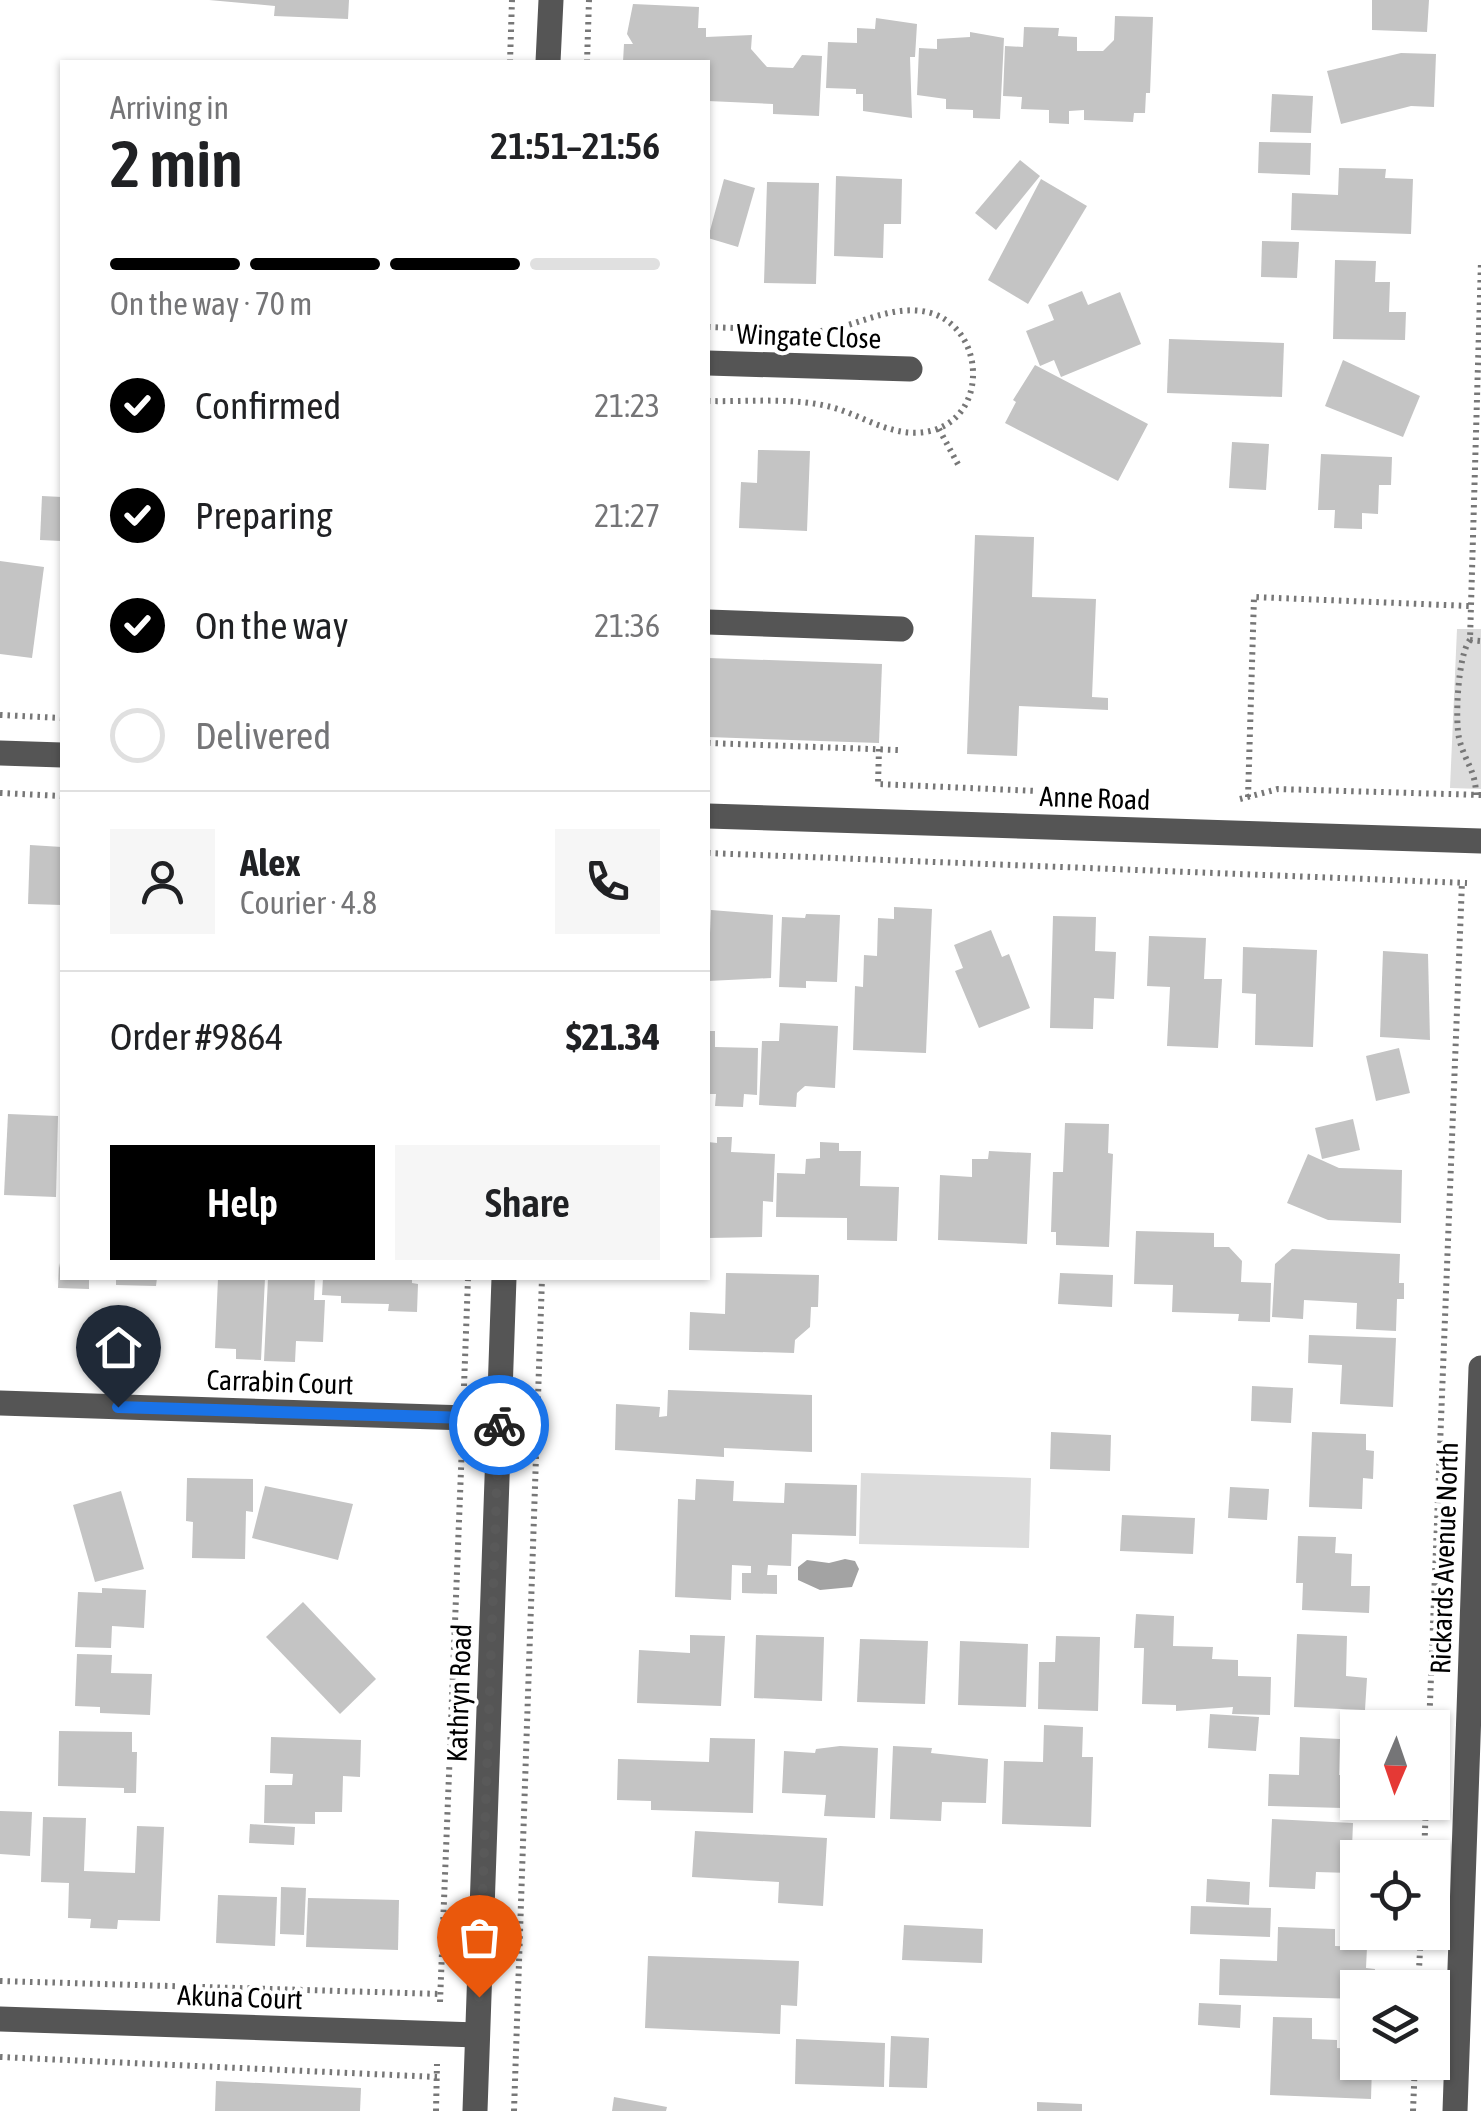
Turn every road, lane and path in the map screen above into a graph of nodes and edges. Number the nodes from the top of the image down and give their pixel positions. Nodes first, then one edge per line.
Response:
1 (512, 0) edge
2 (550, 0) edge
3 (589, 0) edge
4 (510, 60) edge
5 (548, 60) edge
6 (587, 60) edge
7 (1481, 260) edge
8 (710, 363) edge
9 (910, 370) dead end
10 (939, 429) dead end
11 (960, 468) dead end
12 (1469, 606) junction
13 (710, 622) edge
14 (902, 629) dead end
15 (1470, 640) junction
16 (1481, 640) edge
17 (0, 716) edge
18 (60, 718) edge
19 (710, 744) edge
20 (879, 749) junction
21 (898, 750) dead end
22 (0, 752) edge
23 (60, 755) edge
24 (1055, 792) dead end
25 (0, 793) edge
26 (1478, 795) edge
27 (60, 796) edge
28 (1248, 796) junction
29 (1223, 798) dead end
30 (710, 816) edge
31 (1481, 841) edge
32 (710, 853) edge
33 (468, 1280) edge
34 (504, 1280) edge
35 (542, 1280) edge
36 (1481, 1368) edge
37 (464, 1386) dead end
38 (0, 1403) edge
39 (499, 1419) junction
40 (462, 1444) dead end
41 (1430, 1710) edge
42 (0, 1980) edge
43 (0, 2018) edge
44 (478, 2035) junction
45 (0, 2057) edge
46 (437, 2062) dead end
47 (437, 2077) junction
48 (1414, 2080) edge
49 (436, 2111) edge
50 (475, 2111) edge
51 (514, 2111) edge
52 (1413, 2111) edge
53 (1454, 2111) edge

1 - 4 path
2 - 5 street
3 - 6 path
7 - 12 path
8 - 9 street, Wingate Close
10 - 11 path
12 - 15 path
12 - 28 path
13 - 14 street
15 - 16 path
15 - 26 path
17 - 18 path
19 - 20 path
20 - 21 path
20 - 24 path
22 - 23 street
25 - 27 path
26 - 28 path
28 - 29 path
30 - 31 street, Anne Road
32 - 41 path
33 - 37 path
34 - 39 street, Kathryn Road
35 - 51 path
36 - 53 street, Rickards Avenue North
38 - 39 street, Carrabin Court
39 - 44 street, Kathryn Road
40 - 42 path
43 - 44 street, Akuna Court
44 - 50 street, Kathryn Road
45 - 47 path
46 - 47 path
47 - 49 path
48 - 52 path

